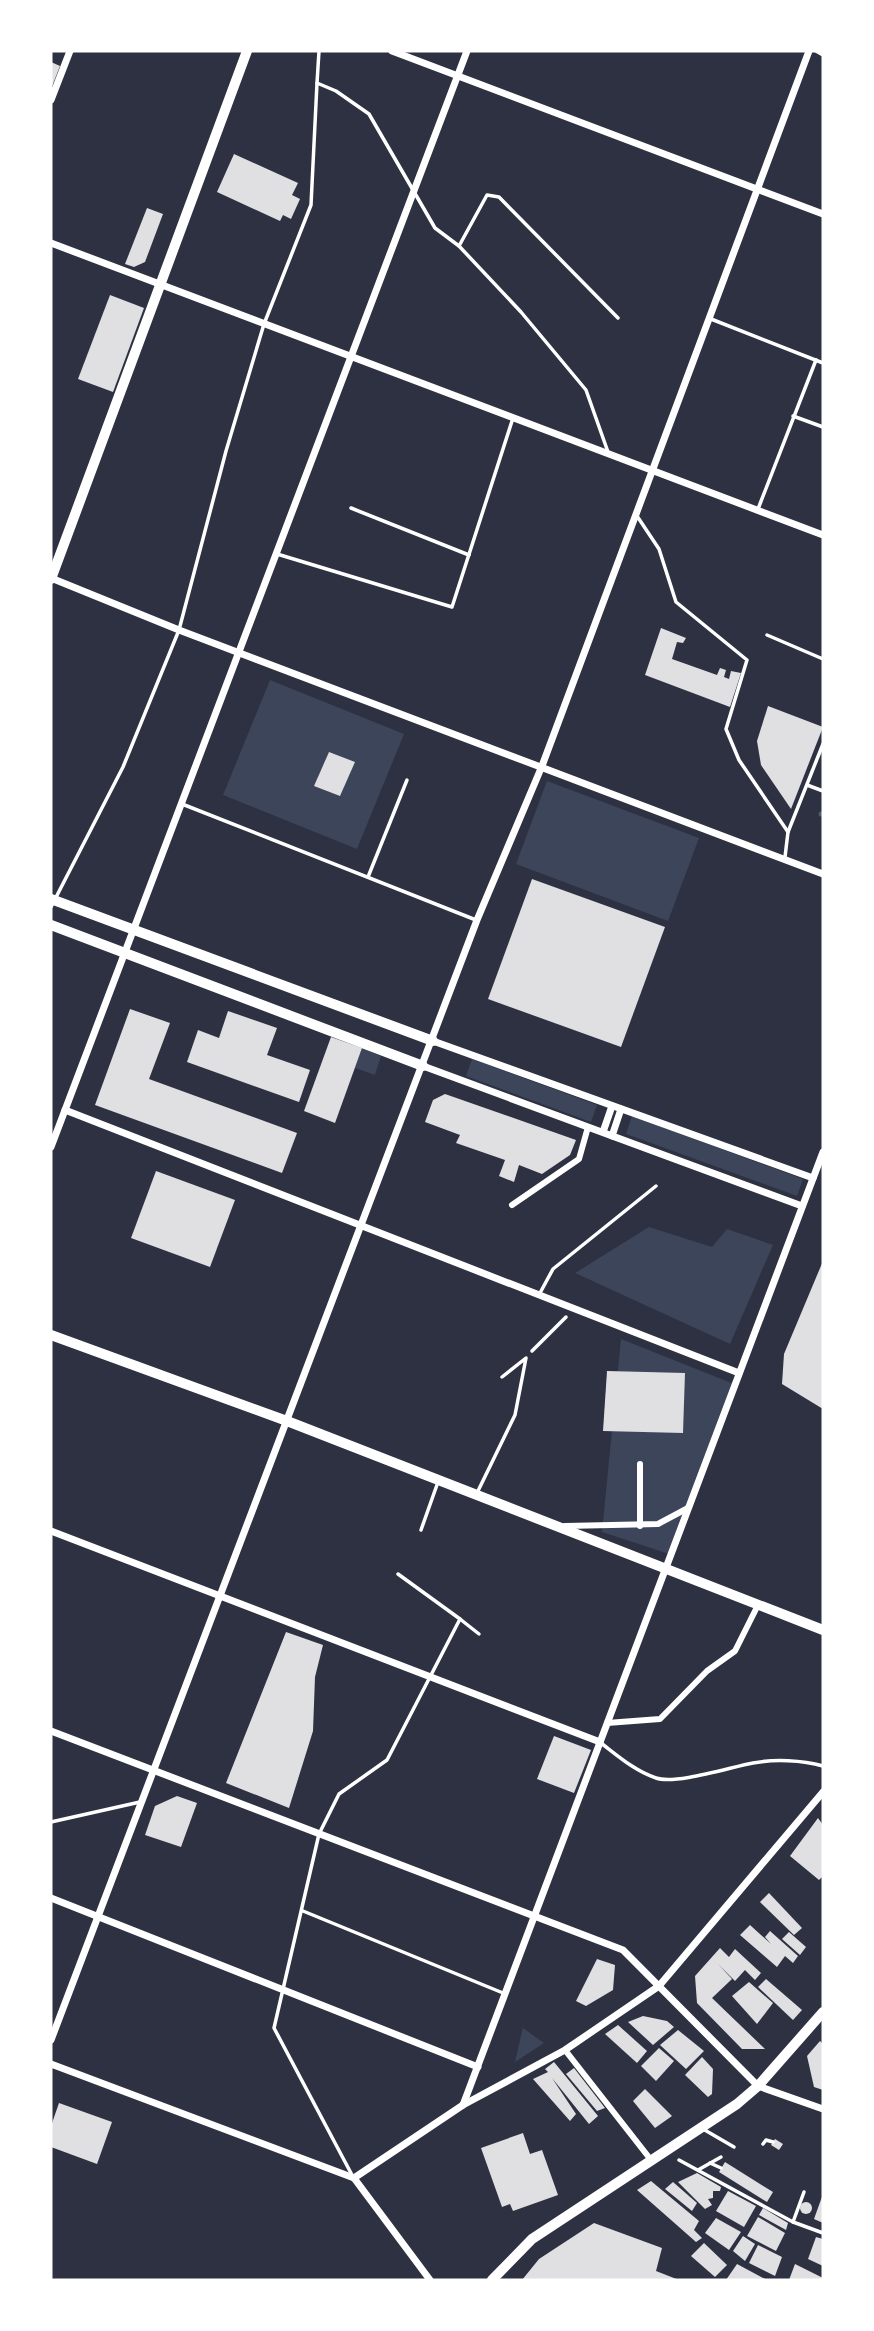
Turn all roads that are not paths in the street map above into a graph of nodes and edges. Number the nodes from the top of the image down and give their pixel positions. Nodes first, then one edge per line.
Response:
1 (70, 51) edge
2 (247, 51) edge
3 (319, 51) edge
4 (392, 51) edge
5 (467, 51) edge
6 (809, 51) edge
7 (816, 51) edge
8 (823, 55) edge
9 (457, 75) junction
10 (317, 83) junction
11 (51, 100) edge
12 (757, 189) junction
13 (413, 194) junction
14 (823, 214) edge
15 (51, 243) edge
16 (459, 246) junction
17 (160, 285) junction
18 (618, 318) dead end
19 (709, 318) junction
20 (264, 324) junction
21 (351, 357) junction
22 (816, 360) junction
23 (823, 363) edge
24 (793, 416) junction
25 (513, 418) junction
26 (823, 427) edge
27 (608, 454) junction
28 (652, 471) junction
29 (351, 508) dead end
30 (758, 511) junction
31 (636, 514) junction
32 (823, 536) edge
33 (277, 554) junction
34 (469, 555) junction
35 (51, 578) edge
36 (179, 630) junction
37 (767, 635) dead end
38 (240, 651) junction
39 (823, 659) edge
40 (823, 744) edge
41 (542, 766) junction
42 (407, 780) dead end
43 (807, 785) junction
44 (823, 791) edge
45 (182, 804) junction
46 (788, 832) junction
47 (784, 859) junction
48 (823, 874) edge
49 (368, 877) junction
50 (52, 902) edge
51 (477, 920) junction
52 (51, 925) edge
53 (134, 930) junction
54 (125, 953) junction
55 (433, 1041) junction
56 (424, 1066) junction
57 (612, 1106) junction
58 (621, 1109) junction
59 (65, 1110) junction
60 (588, 1127) junction
61 (603, 1132) junction
62 (612, 1136) junction
63 (51, 1147) edge
64 (823, 1152) edge
65 (813, 1178) junction
66 (656, 1186) dead end
67 (512, 1205) dead end
68 (802, 1206) junction
69 (362, 1226) junction
70 (539, 1295) junction
71 (51, 1335) edge
72 (739, 1373) junction
73 (502, 1377) dead end
74 (286, 1421) junction
75 (640, 1464) dead end
76 (438, 1480) junction
77 (476, 1495) junction
78 (688, 1508) junction
79 (554, 1525) junction
80 (640, 1526) junction
81 (421, 1530) dead end
82 (51, 1531) edge
83 (666, 1569) junction
84 (398, 1574) dead end
85 (220, 1596) junction
86 (758, 1605) junction
87 (460, 1619) junction
88 (823, 1630) edge
89 (479, 1634) dead end
90 (429, 1677) junction
91 (607, 1723) junction
92 (51, 1731) edge
93 (600, 1742) junction
94 (823, 1766) edge
95 (153, 1770) junction
96 (823, 1792) edge
97 (142, 1802) junction
98 (51, 1822) edge
99 (319, 1834) junction
100 (51, 1898) edge
101 (303, 1910) junction
102 (535, 1916) junction
103 (97, 1917) junction
104 (659, 1986) junction
105 (282, 1987) junction
106 (505, 1994) junction
107 (823, 2012) edge
108 (51, 2040) edge
109 (565, 2050) junction
110 (51, 2064) edge
111 (478, 2067) junction
112 (758, 2086) junction
113 (463, 2105) junction
114 (823, 2109) edge
115 (701, 2128) junction
116 (734, 2147) dead end
117 (651, 2160) junction
118 (354, 2178) junction
119 (429, 2280) edge
120 (492, 2280) edge

1 - 11 street
2 - 17 street
3 - 10 lane
4 - 9 street
5 - 9 street
6 - 12 street
7 - 8 lane
9 - 12 street
9 - 13 street
10 - 13 lane
10 - 20 lane
12 - 14 street
12 - 19 street
13 - 16 lane
13 - 21 street
15 - 17 street
16 - 18 lane
16 - 27 lane
17 - 20 street
17 - 35 street
19 - 22 lane
19 - 28 street
20 - 21 street
20 - 36 lane
21 - 25 street
21 - 33 street
22 - 23 lane
22 - 24 lane
24 - 26 lane
24 - 30 lane
25 - 27 street
25 - 34 lane
27 - 28 street
28 - 30 street
28 - 31 street
29 - 34 lane
30 - 32 street
31 - 41 street
31 - 46 lane
33 - 34 lane
33 - 38 street
35 - 36 street
36 - 38 street
36 - 50 lane
37 - 39 lane
38 - 41 street
38 - 45 street
40 - 43 lane
41 - 47 street
41 - 51 street
42 - 49 lane
43 - 44 lane
43 - 46 lane
45 - 49 lane
45 - 53 street
46 - 47 lane
47 - 48 street
49 - 51 lane
50 - 53 street
51 - 55 street
52 - 54 street
53 - 54 street
53 - 55 street
54 - 56 street
54 - 59 street
55 - 56 street
55 - 57 street
56 - 60 street
56 - 69 street
57 - 58 street
57 - 61 street
58 - 62 street
58 - 65 street
59 - 63 street
59 - 69 street
60 - 61 street
60 - 67 street
61 - 62 street
62 - 68 street
64 - 65 street
65 - 68 street
66 - 70 lane
68 - 72 street
69 - 70 street
69 - 74 street
70 - 72 street
71 - 74 main road
72 - 78 street
73 - 77 lane
74 - 76 main road
74 - 85 street
75 - 80 street
76 - 77 main road
76 - 81 lane
77 - 79 main road
78 - 80 street
78 - 83 street
79 - 80 street
79 - 83 main road
82 - 85 street
83 - 86 main road
83 - 91 street
84 - 87 lane
85 - 90 street
85 - 95 street
86 - 88 main road
86 - 91 street
87 - 89 lane
87 - 90 lane
90 - 93 street
90 - 99 lane
91 - 93 street
92 - 95 street
93 - 94 lane
93 - 102 street
95 - 97 street
95 - 99 street
96 - 104 street
97 - 98 lane
97 - 103 street
99 - 101 lane
99 - 102 street
100 - 103 street
101 - 105 lane
101 - 106 lane
102 - 104 street
102 - 106 street
103 - 105 street
103 - 108 street
104 - 109 street
104 - 112 street
105 - 111 street
105 - 118 lane
106 - 111 street
107 - 112 street
109 - 113 street
109 - 117 street
110 - 118 street
111 - 113 street
112 - 114 street
112 - 115 street
113 - 118 street
115 - 116 lane
115 - 117 street
117 - 120 street
118 - 119 street

